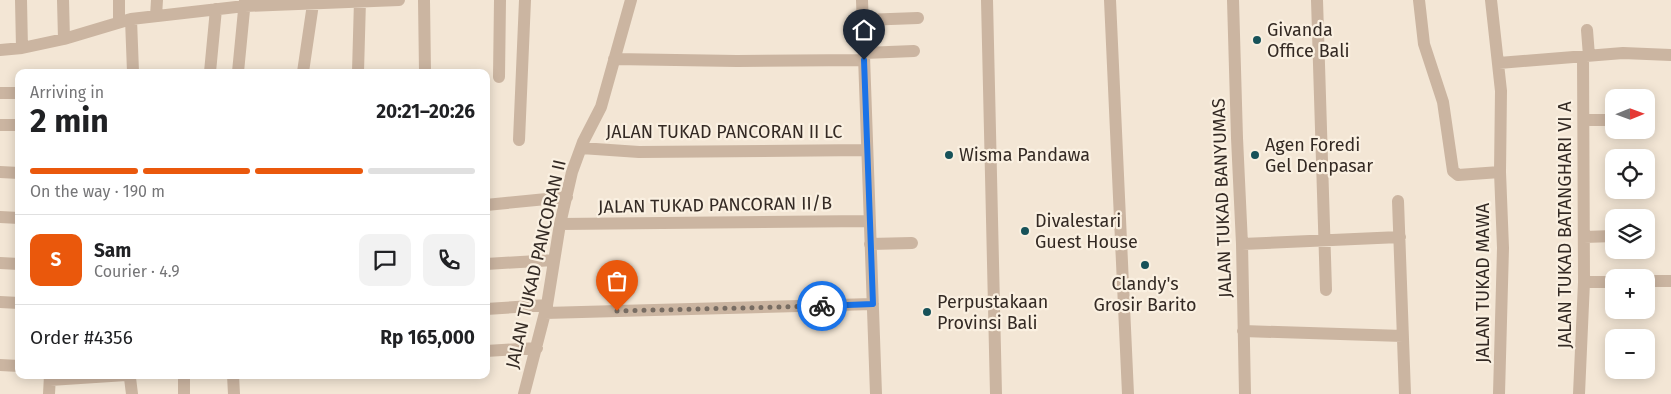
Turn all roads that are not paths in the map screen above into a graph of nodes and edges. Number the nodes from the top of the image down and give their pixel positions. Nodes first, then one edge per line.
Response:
1 (21, 0) edge
2 (63, 0) edge
3 (119, 0) edge
4 (157, 0) edge
5 (399, 0) edge
6 (424, 0) edge
7 (500, 0) edge
8 (525, 0) edge
9 (631, 0) edge
10 (862, 0) edge
11 (987, 0) edge
12 (1110, 0) edge
13 (1233, 0) edge
14 (1317, 0) edge
15 (1420, 0) edge
16 (1491, 0) edge
17 (360, 1) edge
18 (245, 3) edge
19 (313, 4) junction
20 (216, 9) junction
21 (156, 16) junction
22 (918, 18) dead end
23 (863, 20) junction
24 (125, 21) junction
25 (1587, 30) dead end
26 (64, 39) junction
27 (22, 48) junction
28 (0, 50) edge
29 (914, 51) dead end
30 (1671, 55) edge
31 (1586, 56) junction
32 (864, 57) junction
33 (614, 59) junction
34 (1499, 63) junction
35 (133, 69) edge
36 (210, 69) edge
37 (238, 69) edge
38 (303, 69) edge
39 (358, 69) edge
40 (425, 69) edge
41 (498, 77) dead end
42 (0, 92) edge
43 (15, 93) edge
44 (1584, 120) junction
45 (1605, 120) edge
46 (0, 125) edge
47 (15, 125) edge
48 (519, 140) dead end
49 (580, 148) junction
50 (868, 150) junction
51 (0, 172) edge
52 (1500, 172) junction
53 (15, 173) edge
54 (567, 197) junction
55 (1398, 201) dead end
56 (490, 204) edge
57 (0, 217) edge
58 (15, 218) edge
59 (869, 221) junction
60 (560, 224) junction
61 (1605, 236) edge
62 (1584, 237) junction
63 (1400, 238) junction
64 (1324, 241) junction
65 (912, 242) dead end
66 (870, 244) junction
67 (1242, 244) junction
68 (554, 260) junction
69 (0, 263) edge
70 (15, 264) edge
71 (490, 264) edge
72 (1655, 281) edge
73 (1671, 281) edge
74 (1584, 282) junction
75 (1605, 282) edge
76 (1326, 290) dead end
77 (0, 302) edge
78 (15, 303) edge
79 (873, 304) junction
80 (490, 309) edge
81 (546, 309) junction
82 (1243, 331) junction
83 (1403, 336) junction
84 (537, 348) junction
85 (490, 351) edge
86 (0, 365) edge
87 (15, 366) edge
88 (50, 379) edge
89 (130, 379) edge
90 (184, 379) edge
91 (233, 379) edge
92 (49, 394) edge
93 (132, 394) edge
94 (184, 394) edge
95 (234, 394) edge
96 (524, 394) edge
97 (876, 394) edge
98 (996, 394) edge
99 (1128, 394) edge
100 (1245, 394) edge
101 (1405, 394) edge
102 (1499, 394) edge
103 (1579, 394) edge

1 - 27 street
2 - 26 street
3 - 24 street
4 - 21 street
5 - 17 street
6 - 40 street
7 - 41 street
8 - 48 street
9 - 33 street, JALAN TUKAD PANCORAN II
10 - 23 street
11 - 98 street
12 - 99 street
13 - 67 street, JALAN TUKAD BANYUMAS
14 - 64 street
15 - 52 street
16 - 34 street, JALAN TUKAD MAWA
17 - 19 street
17 - 39 street
18 - 19 street
18 - 20 street
18 - 37 street
19 - 38 street
20 - 21 street
20 - 36 street
21 - 24 street
22 - 23 street
23 - 32 street
24 - 26 street
24 - 35 street
25 - 31 street, JALAN TUKAD BATANGHARI VI A
26 - 27 street
27 - 28 street
29 - 32 street
30 - 31 street
31 - 34 street
31 - 44 street, JALAN TUKAD BATANGHARI VI A
32 - 33 street
32 - 50 street
33 - 49 street, JALAN TUKAD PANCORAN II
34 - 52 street, JALAN TUKAD MAWA
42 - 43 street
44 - 45 street
44 - 62 street, JALAN TUKAD BATANGHARI VI A
46 - 47 street
49 - 50 street, JALAN TUKAD PANCORAN II LC
49 - 54 street, JALAN TUKAD PANCORAN II
50 - 59 street
51 - 53 street
52 - 102 street, JALAN TUKAD MAWA
54 - 56 street
54 - 60 street, JALAN TUKAD PANCORAN II
55 - 63 street
57 - 58 street
59 - 60 street, JALAN TUKAD PANCORAN II/B
59 - 66 street
60 - 68 street, JALAN TUKAD PANCORAN II
61 - 62 street
62 - 74 street, JALAN TUKAD BATANGHARI VI A
63 - 64 street
63 - 83 street
64 - 67 street
64 - 76 street
65 - 66 street
66 - 79 street
67 - 82 street, JALAN TUKAD BANYUMAS
68 - 71 street
68 - 81 street, JALAN TUKAD PANCORAN II
69 - 70 street
72 - 73 street
74 - 75 street
74 - 103 street, JALAN TUKAD BATANGHARI VI A
77 - 78 street
79 - 81 street
79 - 97 street
80 - 81 street
81 - 84 street, JALAN TUKAD PANCORAN II
82 - 83 street
82 - 100 street, JALAN TUKAD BANYUMAS
83 - 101 street
84 - 85 street
84 - 96 street, JALAN TUKAD PANCORAN II
86 - 87 street
88 - 92 street
89 - 93 street
90 - 94 street
91 - 95 street

